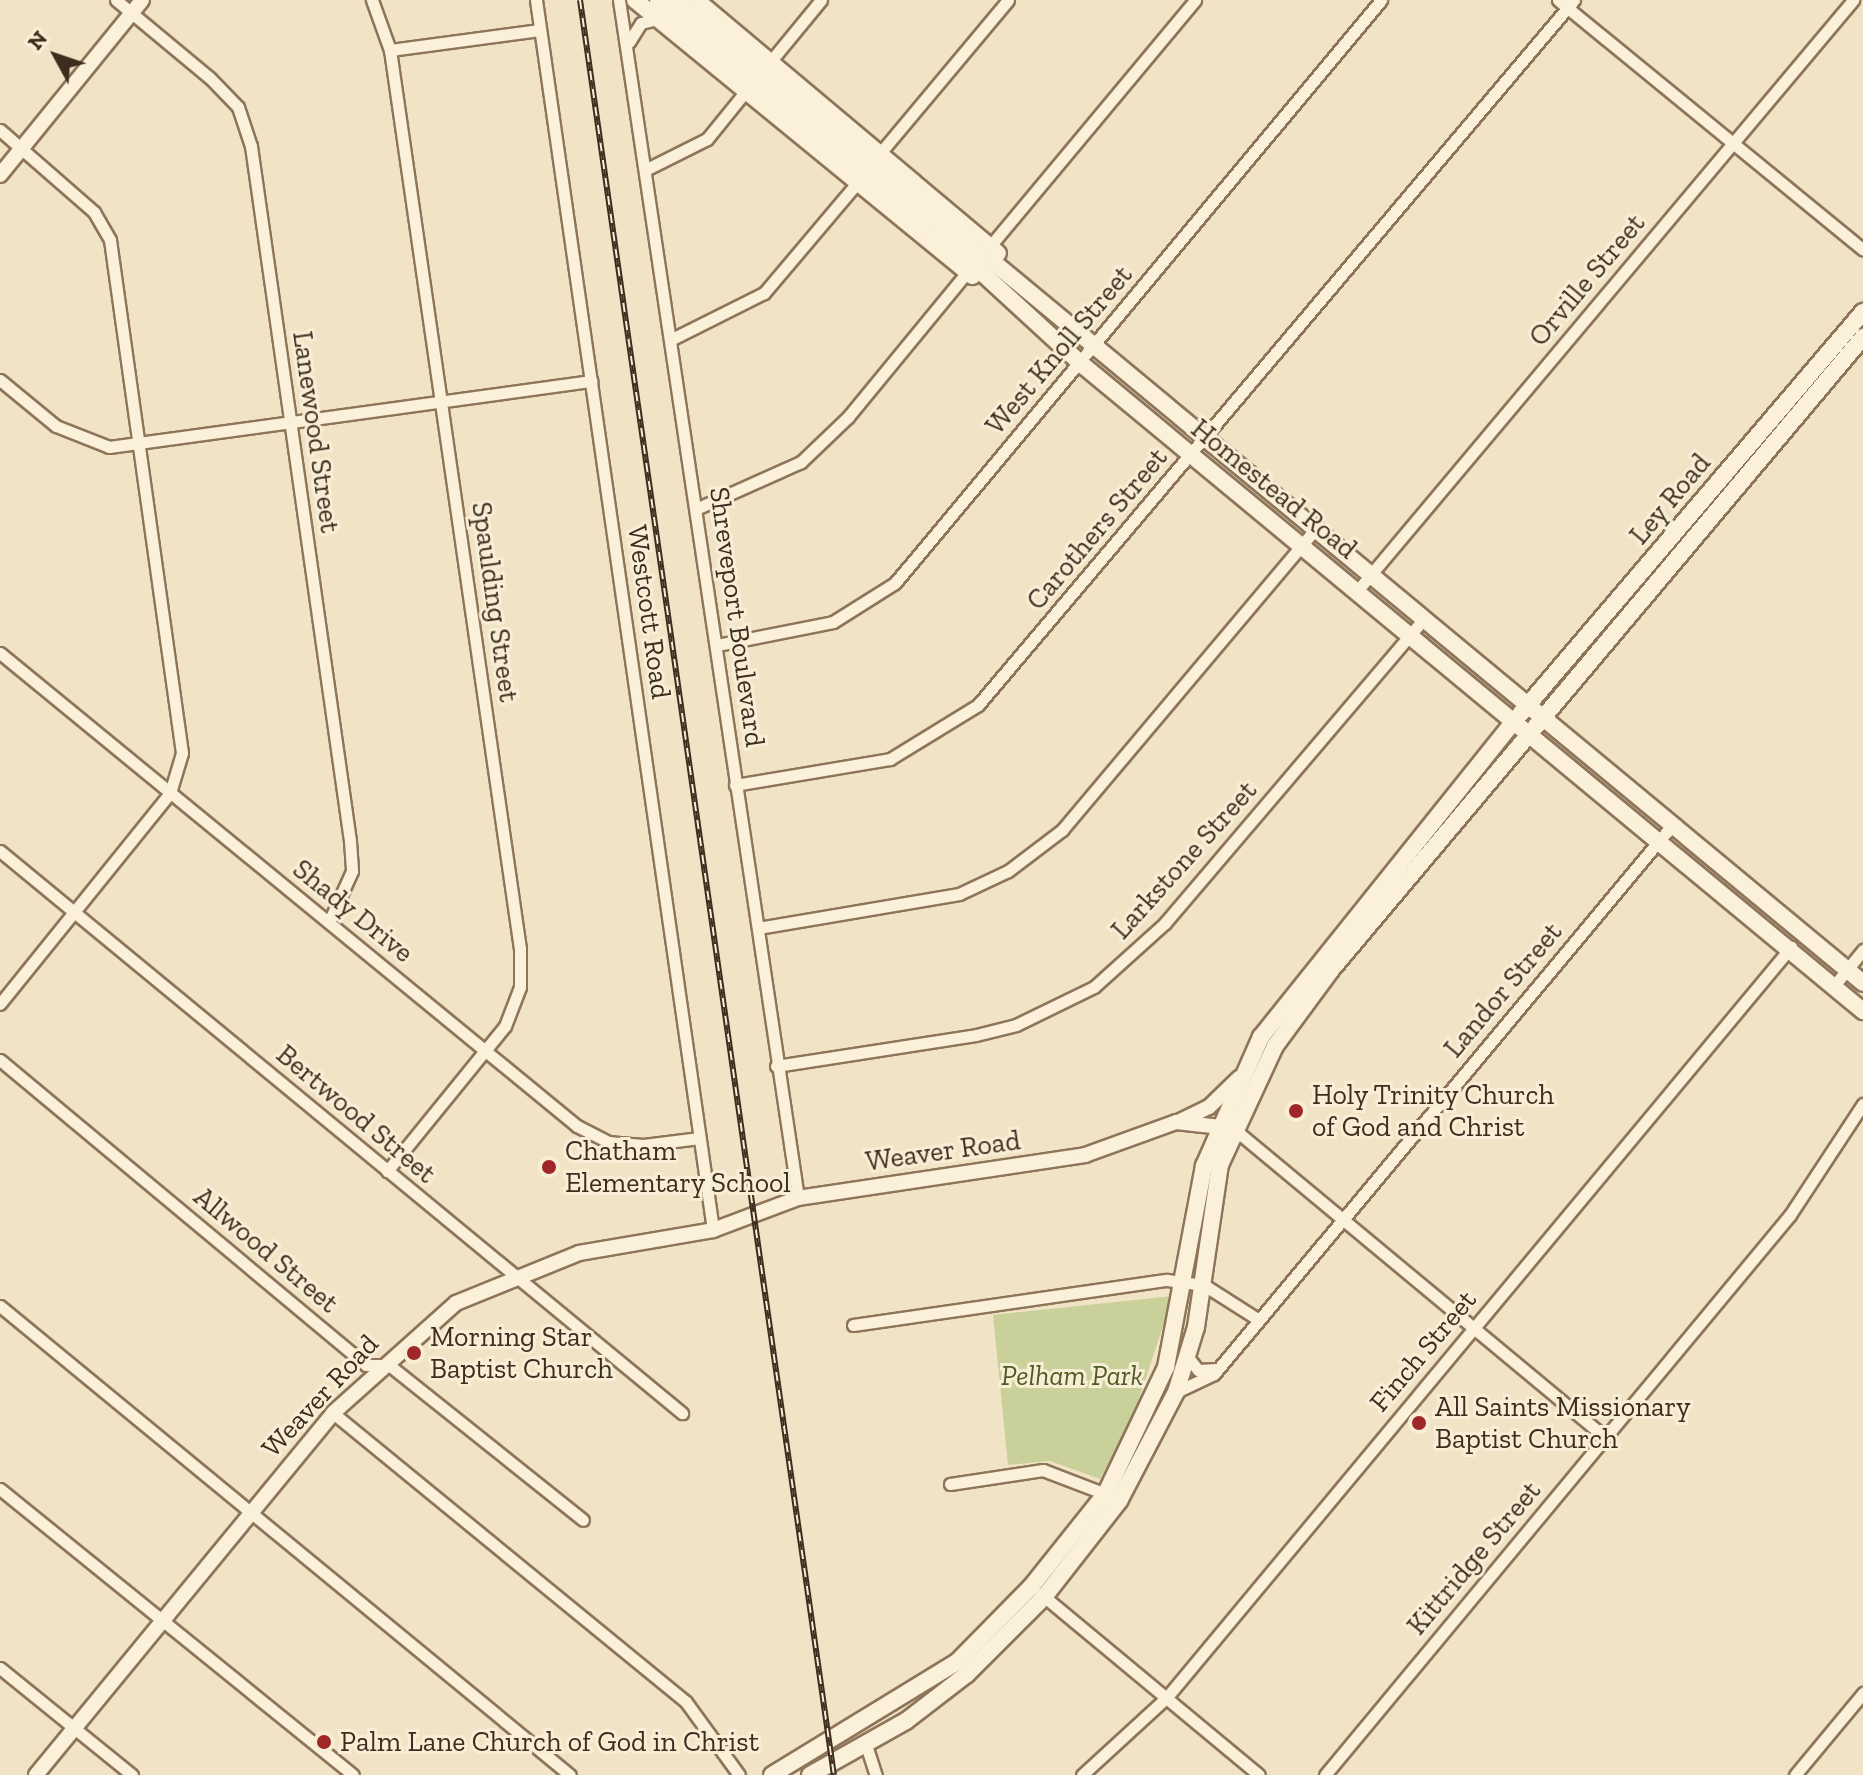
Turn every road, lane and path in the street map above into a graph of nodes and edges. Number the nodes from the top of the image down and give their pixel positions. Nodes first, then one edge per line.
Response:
1 (116, 0) edge
2 (142, 0) edge
3 (372, 0) edge
4 (536, 0) edge
5 (619, 0) edge
6 (635, 0) edge
7 (658, 0) edge
8 (677, 0) edge
9 (696, 0) edge
10 (821, 0) edge
11 (1008, 0) edge
12 (1195, 0) edge
13 (1381, 0) edge
14 (1558, 0) edge
15 (1853, 0) edge
16 (1571, 4) edge
17 (132, 13) junction
18 (657, 19) junction
19 (540, 30) junction
20 (628, 43) junction
21 (390, 50) junction
22 (758, 76) junction
23 (0, 130) edge
24 (1733, 143) junction
25 (22, 148) junction
26 (881, 152) junction
27 (647, 169) junction
28 (0, 175) edge
29 (856, 184) junction
30 (991, 245) junction
31 (1863, 250) edge
32 (967, 272) junction
33 (1040, 298) junction
34 (1863, 312) edge
35 (1026, 313) junction
36 (1863, 337) edge
37 (672, 339) junction
38 (1095, 344) junction
39 (1079, 362) junction
40 (0, 380) edge
41 (592, 381) junction
42 (1809, 389) junction
43 (442, 404) junction
44 (291, 425) junction
45 (1207, 436) junction
46 (139, 447) junction
47 (1190, 455) junction
48 (1741, 470) junction
49 (698, 508) junction
50 (1316, 528) junction
51 (1299, 545) junction
52 (1662, 549) junction
53 (1674, 562) junction
54 (1372, 574) junction
55 (1357, 591) junction
56 (1425, 618) junction
57 (1411, 633) junction
58 (717, 645) junction
59 (0, 653) edge
60 (1530, 704) junction
61 (1544, 717) junction
62 (1516, 719) junction
63 (1531, 731) junction
64 (735, 785) junction
65 (170, 793) junction
66 (1673, 824) junction
67 (1661, 838) junction
68 (0, 851) edge
69 (75, 913) junction
70 (329, 922) junction
71 (758, 928) junction
72 (1352, 932) junction
73 (1791, 947) junction
74 (1863, 950) edge
75 (1847, 970) junction
76 (1863, 983) edge
77 (1833, 987) junction
78 (0, 1004) edge
79 (1863, 1011) edge
80 (487, 1052) junction
81 (0, 1060) edge
82 (776, 1066) junction
83 (1239, 1078) junction
84 (1863, 1104) edge
85 (1176, 1122) junction
86 (1226, 1127) junction
87 (700, 1138) junction
88 (387, 1171) junction
89 (798, 1198) junction
90 (1345, 1218) junction
91 (713, 1230) junction
92 (512, 1275) junction
93 (1185, 1282) junction
94 (1204, 1285) junction
95 (0, 1306) edge
96 (1259, 1320) junction
97 (853, 1325) dead end
98 (1474, 1327) junction
99 (1187, 1356) junction
100 (379, 1365) junction
101 (1217, 1369) junction
102 (1176, 1392) junction
103 (333, 1413) junction
104 (682, 1413) dead end
105 (1605, 1437) junction
106 (950, 1484) dead end
107 (0, 1489) edge
108 (1112, 1497) junction
109 (251, 1512) junction
110 (583, 1520) dead end
111 (1038, 1592) junction
112 (162, 1620) junction
113 (0, 1668) edge
114 (1863, 1693) edge
115 (1167, 1697) junction
116 (74, 1728) junction
117 (866, 1745) junction
118 (36, 1775) edge
119 (132, 1775) edge
120 (353, 1775) edge
121 (570, 1775) edge
122 (739, 1775) edge
123 (772, 1775) edge
124 (810, 1775) edge
125 (876, 1775) edge
126 (1082, 1775) edge
127 (1259, 1775) edge
128 (1325, 1775) edge
129 (1795, 1775) edge

1 - 17 street, Lanewood Street
2 - 17 street
3 - 21 street, Spaulding Street
4 - 19 street, Westcott Road
5 - 20 street, Shreveport Boulevard
6 - 18 main road
7 - 22 main road, Homestead Road
8 - 22 main road, Homestead Road
9 - 22 main road
10 - 22 street
11 - 26 street
12 - 30 street
13 - 38 street, West Knoll Street
14 - 16 street
15 - 24 street, Orville Street
16 - 24 street
16 - 45 street, Carothers Street
17 - 25 street
17 - 44 street, Lanewood Street
18 - 20 street
18 - 22 main road
19 - 21 street
19 - 41 street, Westcott Road
20 - 27 street, Shreveport Boulevard
21 - 43 street, Spaulding Street
22 - 26 main road
22 - 27 street
22 - 29 main road
22 - 33 main road, Homestead Road
22 - 35 main road, Homestead Road
23 - 25 street
24 - 31 street
24 - 54 street, Orville Street
25 - 28 street
25 - 46 street
26 - 30 main road
27 - 37 street, Shreveport Boulevard
29 - 32 main road
29 - 37 street
30 - 33 main road
32 - 35 main road
32 - 49 street
33 - 38 main road, Homestead Road
34 - 42 main road, Ley Road
35 - 39 main road, Homestead Road
36 - 42 main road, Ley Road
37 - 49 street, Shreveport Boulevard
38 - 39 street, West Knoll Street
38 - 45 main road, Homestead Road
39 - 47 main road, Homestead Road
39 - 58 street, West Knoll Street
40 - 46 street
41 - 43 street
41 - 87 street, Westcott Road
42 - 48 main road, Ley Road
43 - 44 street
43 - 80 street, Spaulding Street
44 - 46 street
44 - 70 street, Lanewood Street
45 - 47 street, Carothers Street
45 - 50 main road, Homestead Road
46 - 65 street
47 - 51 main road, Homestead Road
47 - 64 street, Carothers Street
48 - 52 main road, Ley Road
48 - 53 main road, Ley Road
49 - 58 street, Shreveport Boulevard
50 - 51 street
50 - 54 main road, Homestead Road
51 - 55 main road, Homestead Road
51 - 71 street
52 - 53 main road
52 - 60 main road, Ley Road
53 - 61 main road, Ley Road
54 - 55 street, Orville Street
54 - 56 main road, Homestead Road
55 - 57 main road, Homestead Road
56 - 57 street, Larkstone Street
56 - 60 main road, Homestead Road
57 - 62 main road, Homestead Road
57 - 82 street, Larkstone Street
58 - 64 street, Shreveport Boulevard
59 - 65 street, Shady Drive
60 - 61 main road, Homestead Road
60 - 62 main road, Ley Road
61 - 63 main road, Ley Road
61 - 66 main road, Homestead Road
62 - 63 main road, Homestead Road
62 - 72 main road
63 - 67 main road, Homestead Road
63 - 72 main road
64 - 71 street, Shreveport Boulevard
65 - 69 street
65 - 70 street, Shady Drive
66 - 67 street, Landor Street
66 - 75 main road, Homestead Road
67 - 73 main road, Homestead Road
67 - 90 street, Landor Street
68 - 69 street, Bertwood Street
69 - 78 street
69 - 88 street, Bertwood Street
70 - 80 street, Shady Drive
71 - 82 street, Shreveport Boulevard
72 - 83 main road
72 - 86 main road
73 - 77 main road, Homestead Road
73 - 98 street, Finch Street
74 - 75 street
75 - 76 main road, Homestead Road
75 - 77 street
77 - 79 main road, Homestead Road
80 - 87 street, Shady Drive
80 - 88 street, Spaulding Street
81 - 100 street, Allwood Street
82 - 89 street, Shreveport Boulevard
83 - 85 street
83 - 86 main road
84 - 105 street, Kittridge Street
85 - 86 street, Weaver Road
85 - 89 street, Weaver Road
86 - 90 street
86 - 93 main road
86 - 94 main road
87 - 91 street, Westcott Road
88 - 92 street, Bertwood Street
89 - 91 street, Weaver Road
90 - 96 street, Landor Street
90 - 98 street
91 - 92 street, Weaver Road
92 - 100 street, Weaver Road
92 - 104 street, Bertwood Street
93 - 94 street
93 - 97 street
93 - 108 main road
94 - 96 street
94 - 99 main road
95 - 109 street
96 - 101 street, Landor Street
98 - 105 street
98 - 115 street, Finch Street
99 - 101 street
99 - 102 main road
100 - 103 street, Weaver Road
100 - 110 street, Allwood Street
101 - 102 street, Landor Street
102 - 108 main road
103 - 109 street, Weaver Road
103 - 122 street
105 - 128 street, Kittridge Street
106 - 108 street
107 - 112 street
108 - 111 main road
109 - 112 street, Weaver Road
109 - 121 street
111 - 115 street
111 - 117 main road
111 - 123 main road
112 - 116 street, Weaver Road
112 - 120 street
113 - 116 street
114 - 129 street
115 - 126 street, Finch Street
115 - 127 street
116 - 118 street, Weaver Road
116 - 119 street
117 - 124 main road
117 - 125 street

